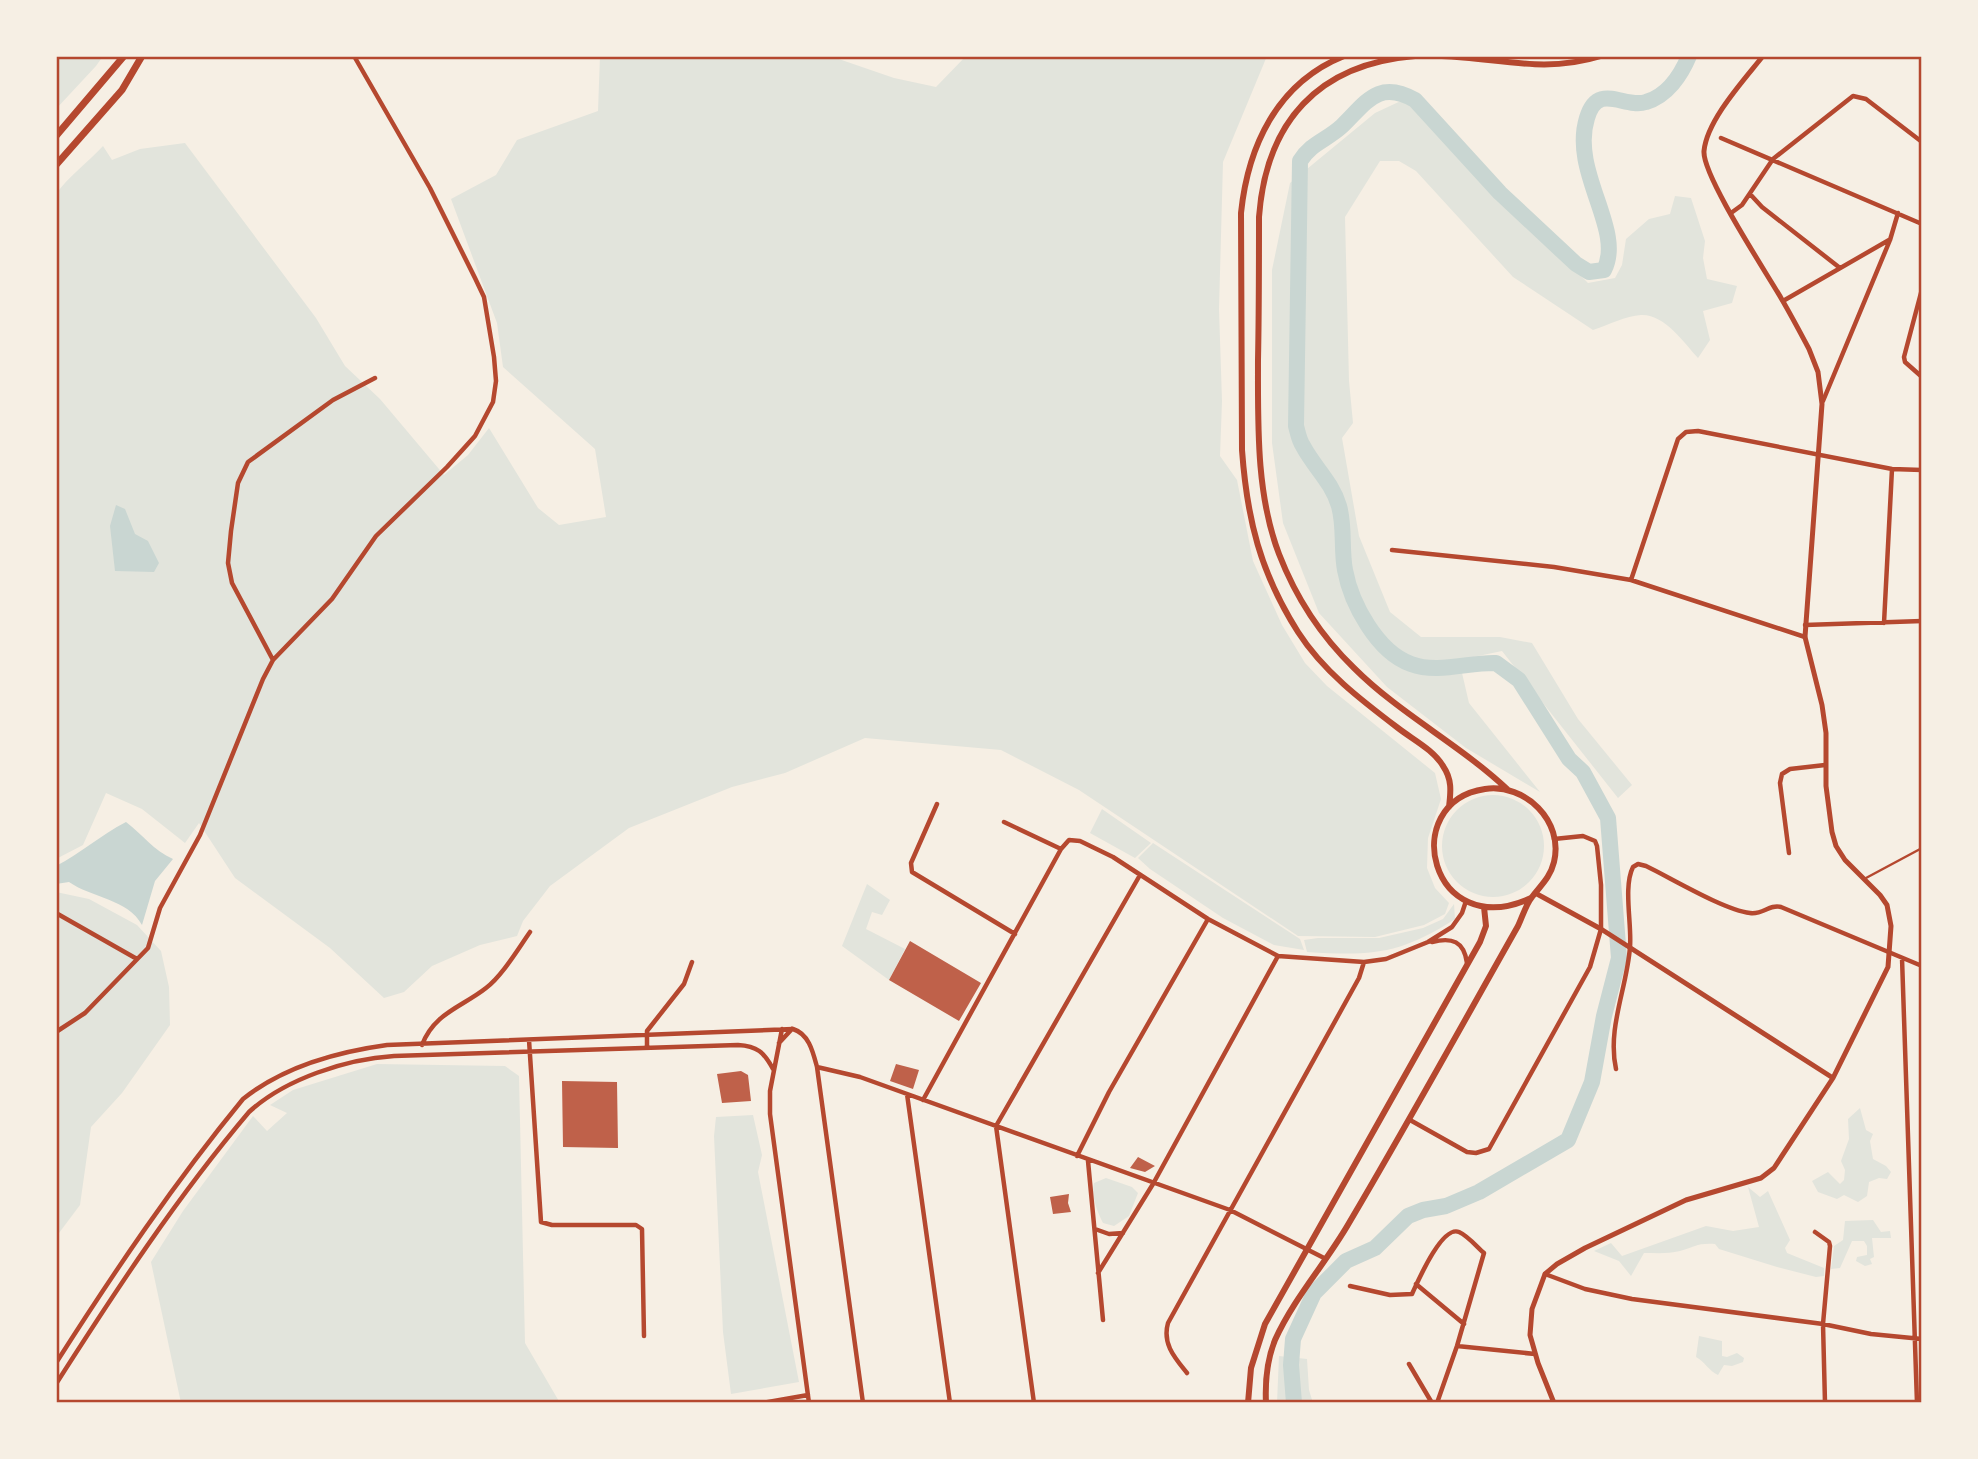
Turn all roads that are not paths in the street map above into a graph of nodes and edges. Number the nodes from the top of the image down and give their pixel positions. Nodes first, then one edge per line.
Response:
1 (124, 56) edge
2 (142, 56) edge
3 (354, 56) edge
4 (1344, 56) edge
5 (1415, 56) edge
6 (1442, 56) edge
7 (1601, 56) edge
8 (1763, 56) edge
9 (56, 136) edge
10 (1721, 138) dead end
11 (1922, 142) edge
12 (1773, 159) junction
13 (56, 165) edge
14 (1749, 194) junction
15 (1731, 213) junction
16 (1898, 213) junction
17 (1922, 224) edge
18 (1890, 240) junction
19 (1840, 268) junction
20 (1922, 289) edge
21 (1783, 301) junction
22 (1913, 321) junction
23 (1922, 323) edge
24 (1922, 377) edge
25 (375, 378) dead end
26 (1822, 404) junction
27 (1816, 454) junction
28 (1892, 469) junction
29 (1922, 471) edge
30 (1392, 550) dead end
31 (1631, 580) junction
32 (1922, 621) edge
33 (1884, 623) junction
34 (1805, 625) junction
35 (1805, 637) junction
36 (273, 660) junction
37 (1825, 765) junction
38 (1509, 790) junction
39 (937, 804) dead end
40 (1449, 807) junction
41 (1004, 822) dead end
42 (1555, 839) junction
43 (1922, 848) edge
44 (1061, 849) junction
45 (1788, 853) dead end
46 (1140, 875) junction
47 (1864, 878) junction
48 (1534, 896) junction
49 (1466, 901) junction
50 (1484, 908) junction
51 (56, 913) edge
52 (1208, 919) junction
53 (1601, 929) junction
54 (530, 932) dead end
55 (1015, 934) junction
56 (1428, 942) junction
57 (1628, 947) junction
58 (1890, 953) junction
59 (1278, 956) junction
60 (1902, 958) junction
61 (138, 959) junction
62 (692, 962) dead end
63 (1364, 962) junction
64 (1467, 963) junction
65 (1922, 966) edge
66 (782, 1029) junction
67 (793, 1029) junction
68 (56, 1032) edge
69 (646, 1036) junction
70 (529, 1040) junction
71 (779, 1043) junction
72 (422, 1045) junction
73 (647, 1047) junction
74 (529, 1052) junction
75 (817, 1067) junction
76 (774, 1069) junction
77 (1616, 1069) dead end
78 (1833, 1078) junction
79 (907, 1094) junction
80 (923, 1100) junction
81 (1410, 1120) junction
82 (996, 1126) junction
83 (1077, 1156) junction
84 (1087, 1161) junction
85 (1153, 1184) junction
86 (1230, 1210) junction
87 (1094, 1229) junction
88 (1815, 1232) dead end
89 (1123, 1233) junction
90 (1307, 1248) junction
91 (1327, 1259) junction
92 (1098, 1273) junction
93 (1545, 1275) junction
94 (1416, 1284) junction
95 (1350, 1286) dead end
96 (1914, 1296) junction
97 (1922, 1296) edge
98 (1103, 1320) dead end
99 (1464, 1324) junction
100 (1823, 1324) junction
101 (644, 1336) dead end
102 (1914, 1338) junction
103 (1922, 1339) edge
104 (1457, 1346) junction
105 (1535, 1354) junction
106 (56, 1363) edge
107 (1409, 1364) dead end
108 (1187, 1373) dead end
109 (56, 1384) edge
110 (808, 1395) junction
111 (762, 1403) edge
112 (809, 1403) edge
113 (863, 1403) edge
114 (950, 1403) edge
115 (1034, 1403) edge
116 (1248, 1403) edge
117 (1266, 1403) edge
118 (1435, 1403) edge
119 (1554, 1403) edge
120 (1562, 1403) edge
121 (1825, 1403) edge
122 (1917, 1403) edge

1 - 9 main road
2 - 13 main road
3 - 36 street
4 - 40 main road
5 - 38 main road
6 - 7 main road
8 - 15 street
10 - 12 street
11 - 12 street
12 - 14 street
12 - 16 street
14 - 15 street
14 - 19 street
15 - 21 street
16 - 17 street
16 - 18 street
18 - 19 street
18 - 26 street
19 - 21 street
20 - 22 street
21 - 26 street
22 - 23 street
22 - 24 street
25 - 36 street
26 - 27 street
27 - 28 street
27 - 31 street
27 - 34 street
28 - 29 street
28 - 33 street
30 - 31 street
31 - 35 street
32 - 33 street
33 - 34 street
34 - 35 street
35 - 37 street
36 - 61 street
37 - 45 street
37 - 47 street
38 - 40 main road
38 - 42 main road
39 - 55 street
40 - 49 main road
41 - 44 street
42 - 48 main road
42 - 53 street
43 - 47 lane
44 - 46 street
44 - 55 street
46 - 52 street
46 - 82 street
47 - 58 street
48 - 50 main road
48 - 53 street
48 - 81 main road
49 - 50 main road
49 - 56 street
50 - 64 main road
51 - 61 street
52 - 59 street
52 - 83 street
53 - 57 street
53 - 81 street
54 - 72 street
55 - 80 street
56 - 63 street
56 - 64 street
57 - 58 street
57 - 77 street
57 - 78 street
58 - 60 street
58 - 78 street
59 - 63 street
59 - 85 street
60 - 65 street
60 - 96 street
61 - 68 street
62 - 69 street
63 - 86 street
64 - 90 main road
66 - 67 street
66 - 69 street
66 - 71 street
67 - 71 street
67 - 75 street
69 - 70 street
69 - 73 street
70 - 72 street
70 - 74 street
71 - 76 street
72 - 106 street
73 - 74 street
73 - 76 street
74 - 101 street
74 - 109 street
75 - 79 street
75 - 113 street
76 - 110 street
78 - 93 street
79 - 80 street
79 - 114 street
80 - 82 street
81 - 91 main road
82 - 83 street
82 - 115 street
83 - 84 street
84 - 85 street
84 - 87 street
85 - 86 street
85 - 89 street
86 - 90 street
86 - 108 street
87 - 89 street
87 - 92 street
88 - 100 street
89 - 92 street
90 - 91 street
90 - 116 main road
91 - 117 main road
92 - 98 street
93 - 100 street
93 - 105 street
94 - 95 street
94 - 99 street
94 - 99 street
96 - 97 street
96 - 102 street
99 - 104 street
100 - 102 street
100 - 121 street
102 - 103 street
102 - 122 street
104 - 105 street
104 - 118 street
105 - 119 street
107 - 118 street
110 - 111 street
110 - 112 street
119 - 120 street

